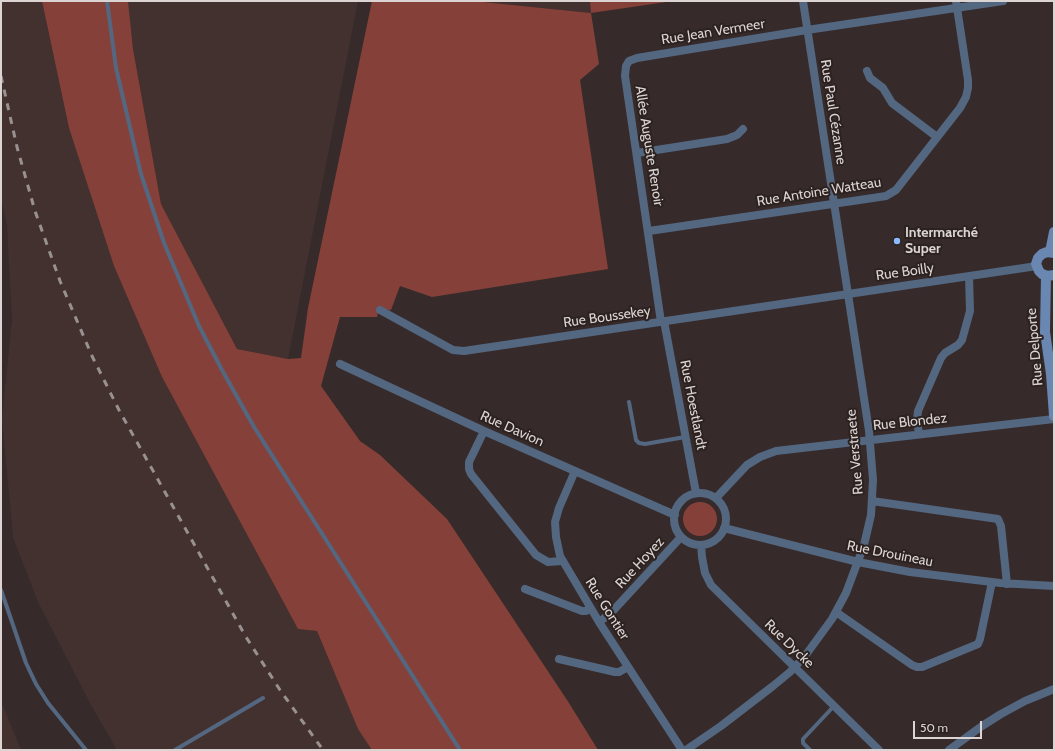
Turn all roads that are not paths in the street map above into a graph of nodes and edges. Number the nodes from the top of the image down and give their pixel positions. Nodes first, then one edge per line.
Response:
1 (107, 1) edge
2 (1003, 1) edge
3 (803, 2) edge
4 (956, 4) edge
5 (807, 30) junction
6 (627, 65) joint
7 (867, 71) dead end
8 (742, 129) dead end
9 (937, 137) junction
10 (637, 153) junction
11 (834, 204) junction
12 (649, 231) junction
13 (1054, 232) edge
14 (1052, 252) edge
15 (1037, 266) junction
16 (1050, 275) edge
17 (969, 276) junction
18 (848, 294) junction
19 (380, 310) dead end
20 (663, 321) junction
21 (340, 364) dead end
22 (629, 402) dead end
23 (1054, 416) edge
24 (1054, 419) edge
25 (484, 431) junction
26 (919, 434) junction
27 (686, 437) junction
28 (870, 440) junction
29 (575, 471) junction
30 (696, 494) junction
31 (716, 498) junction
32 (872, 501) junction
33 (675, 515) junction
34 (724, 528) junction
35 (681, 537) junction
36 (701, 545) junction
37 (562, 561) junction
38 (858, 562) junction
39 (992, 582) junction
40 (1007, 584) junction
41 (1054, 586) edge
42 (525, 589) dead end
43 (1, 590) edge
44 (590, 608) junction
45 (836, 612) junction
46 (600, 622) junction
47 (558, 659) dead end
48 (628, 667) junction
49 (795, 668) junction
50 (1054, 689) edge
51 (263, 698) dead end
52 (834, 706) junction
53 (86, 750) edge
54 (175, 750) edge
55 (460, 750) edge
56 (682, 750) edge
57 (686, 750) edge
58 (810, 750) edge
59 (879, 750) edge
60 (949, 750) edge

1 - 55 lane
2 - 4 street, Rue Jean Vermeer
3 - 5 street, Rue Paul Cézanne
4 - 5 street, Rue Jean Vermeer
4 - 9 street, Rue Antoine Watteau
5 - 6 street, Rue Jean Vermeer
5 - 11 street, Rue Paul Cézanne
6 - 10 street, Allée Auguste Renoir
7 - 9 street
8 - 10 street
9 - 11 street, Rue Antoine Watteau
10 - 12 street, Allée Auguste Renoir
11 - 12 street, Rue Antoine Watteau
11 - 18 street, Rue Paul Cézanne
12 - 20 street
13 - 14 street
14 - 15 street
15 - 16 street
15 - 17 street, Rue Boilly
16 - 23 street, Rue Delporte
17 - 18 street, Rue Boilly
17 - 26 street
18 - 20 street, Rue Boussekey
18 - 28 street, Rue Verstraete
19 - 20 street, Rue Boussekey
20 - 27 street, Rue Hoestlandt
21 - 25 street, Rue Davion
22 - 27 lane
24 - 26 street, Rue Blondez
25 - 29 street, Rue Davion
25 - 37 street
26 - 28 street, Rue Blondez
27 - 30 street, Rue Hoestlandt
28 - 31 street, Rue Blondez
28 - 32 street, Rue Verstraete
29 - 33 street, Rue Davion
29 - 37 street, Rue Gontier
30 - 31 street
30 - 33 street
31 - 34 street
32 - 38 street, Rue Verstraete
32 - 40 street
33 - 35 street
34 - 36 street
34 - 38 street, Rue Drouineau
35 - 36 street
35 - 46 street, Rue Hoyez
36 - 49 street, Rue Dycke
37 - 44 street, Rue Gontier
38 - 39 street, Rue Drouineau
38 - 45 street, Rue Verstraete
39 - 40 street, Rue Drouineau
39 - 45 street
40 - 41 street, Rue Drouineau
42 - 44 street
43 - 53 lane
44 - 46 street, Rue Gontier
45 - 49 street, Rue Verstraete
46 - 48 street, Rue Gontier
47 - 48 street
48 - 56 street, Rue Gontier
49 - 52 street, Rue Dycke
49 - 57 street, Rue Verstraete
50 - 60 street
51 - 54 lane
52 - 58 lane
52 - 59 street, Rue Dycke

